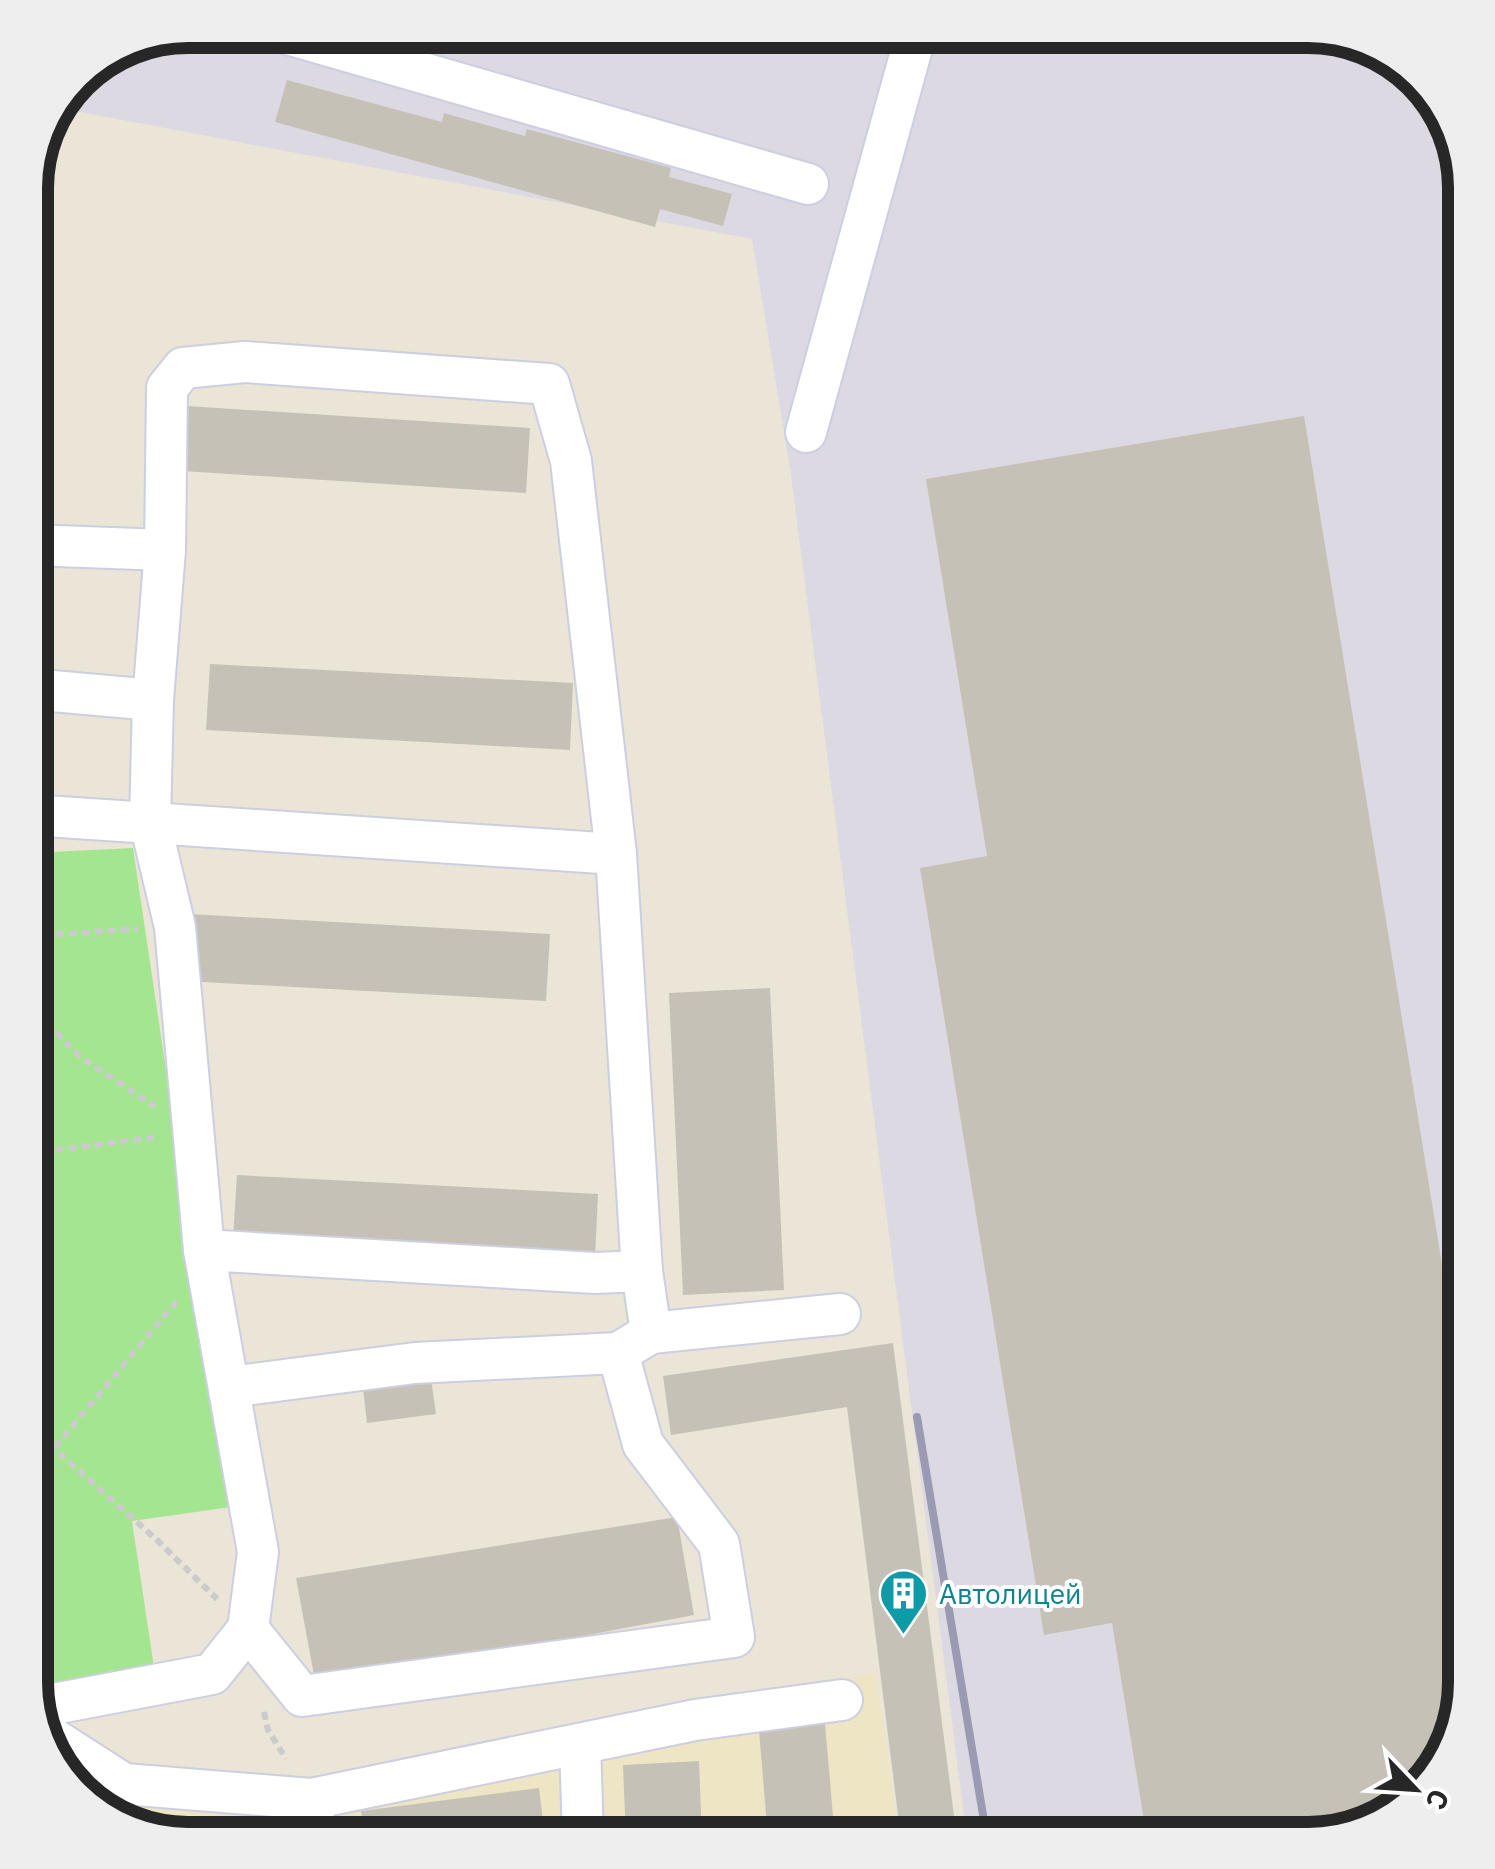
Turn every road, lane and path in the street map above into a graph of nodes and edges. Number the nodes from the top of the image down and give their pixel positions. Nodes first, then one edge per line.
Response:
1 (336, 48) edge
2 (911, 48) edge
3 (808, 184) dead end
4 (806, 432) dead end
5 (48, 546) edge
6 (166, 550) junction
7 (48, 691) edge
8 (153, 700) junction
9 (48, 816) edge
10 (150, 822) junction
11 (616, 854) junction
12 (174, 927) junction
13 (48, 935) edge
14 (48, 1023) edge
15 (193, 1133) junction
16 (48, 1151) edge
17 (204, 1258) junction
18 (642, 1272) junction
19 (840, 1314) dead end
20 (635, 1343) junction
21 (230, 1387) junction
22 (48, 1442) edge
23 (56, 1449) junction
24 (48, 1458) edge
25 (248, 1629) junction
26 (842, 1700) dead end
27 (50, 1704) edge
28 (580, 1744) junction
29 (64, 1745) edge
30 (311, 1799) junction
31 (314, 1822) edge
32 (582, 1822) edge

1 - 3 lane
2 - 4 lane
5 - 6 lane
6 - 8 lane
6 - 11 lane
7 - 8 lane
8 - 10 lane
9 - 10 lane
10 - 11 lane
10 - 12 lane
11 - 18 lane
12 - 13 path
12 - 15 lane
14 - 15 path
15 - 16 path
15 - 17 lane
17 - 18 lane
17 - 21 lane
17 - 23 path
18 - 20 lane
19 - 20 lane
20 - 21 lane
20 - 25 lane
21 - 25 lane
22 - 23 path
23 - 24 path
23 - 25 path
25 - 27 lane
26 - 28 lane
28 - 30 lane
28 - 32 lane
29 - 30 lane
30 - 31 lane

